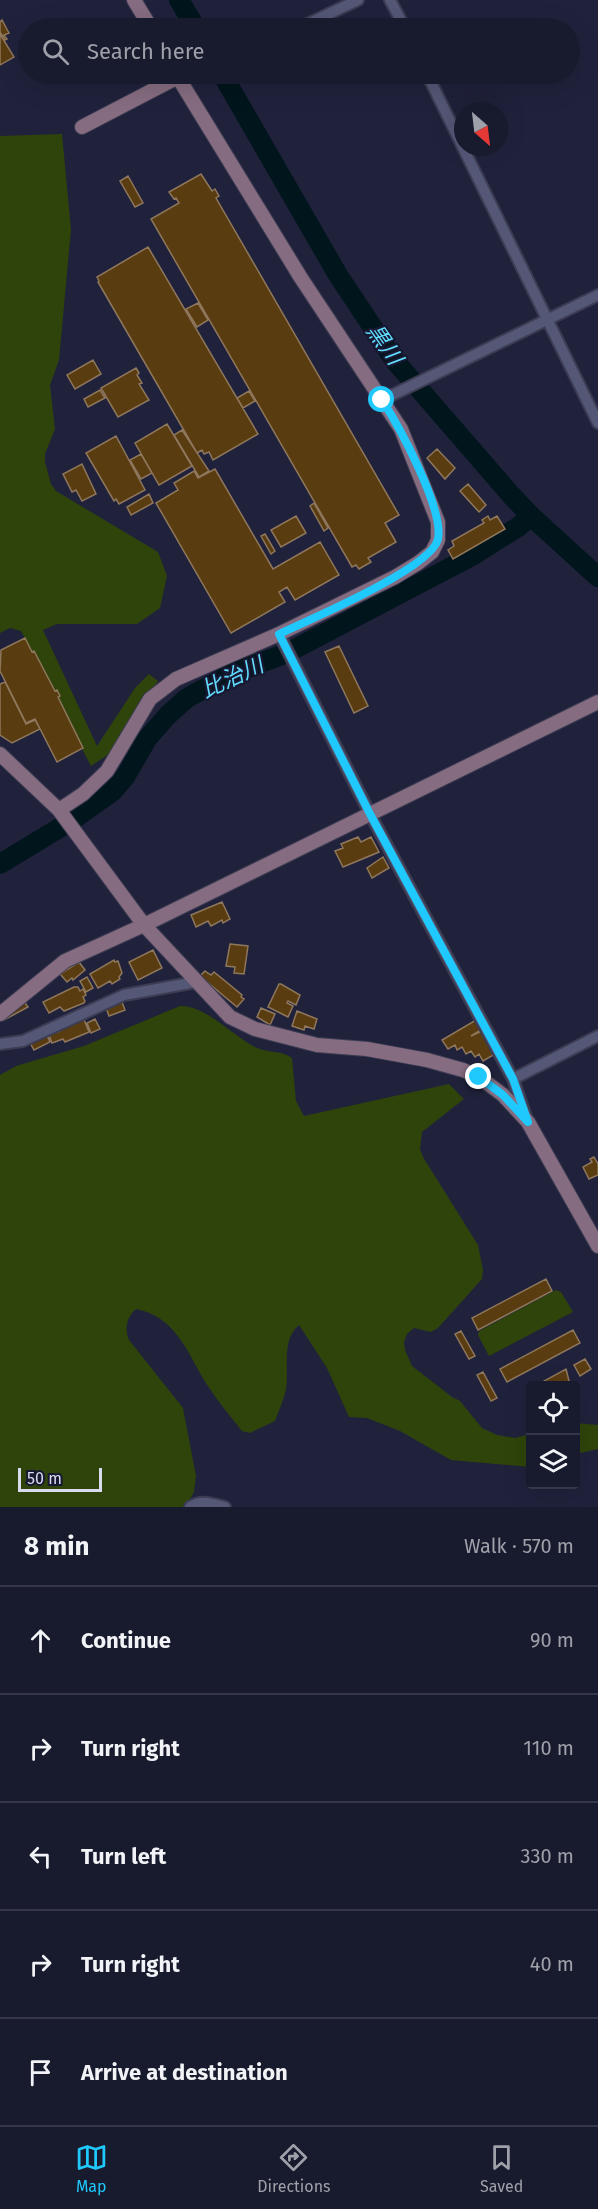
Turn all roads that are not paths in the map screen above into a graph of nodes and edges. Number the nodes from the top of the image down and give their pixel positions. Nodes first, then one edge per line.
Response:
1 (134, 0) edge
2 (358, 0) edge
3 (390, 0) edge
4 (144, 18) edge
5 (320, 18) edge
6 (400, 18) edge
7 (161, 84) edge
8 (182, 84) edge
9 (432, 84) edge
10 (82, 127) dead end
11 (598, 295) edge
12 (547, 321) junction
13 (386, 398) junction
14 (598, 423) edge
15 (279, 634) junction
16 (598, 702) edge
17 (0, 754) edge
18 (58, 810) junction
19 (370, 814) junction
20 (144, 925) junction
21 (196, 982) junction
22 (0, 1014) edge
23 (598, 1036) edge
24 (0, 1044) edge
25 (513, 1079) junction
26 (528, 1122) junction
27 (598, 1246) edge
28 (190, 1507) edge
29 (225, 1507) edge

1 - 4 street
2 - 5 street
3 - 6 street
7 - 10 street
8 - 13 street
9 - 12 street
11 - 12 street
12 - 13 street
12 - 14 street
13 - 15 street
15 - 18 street
15 - 19 street
16 - 19 street
17 - 18 street
18 - 20 street
19 - 20 street
19 - 25 street
20 - 21 street
20 - 22 street
21 - 24 street
21 - 26 street
23 - 25 street
25 - 26 street
26 - 27 street
28 - 29 street

